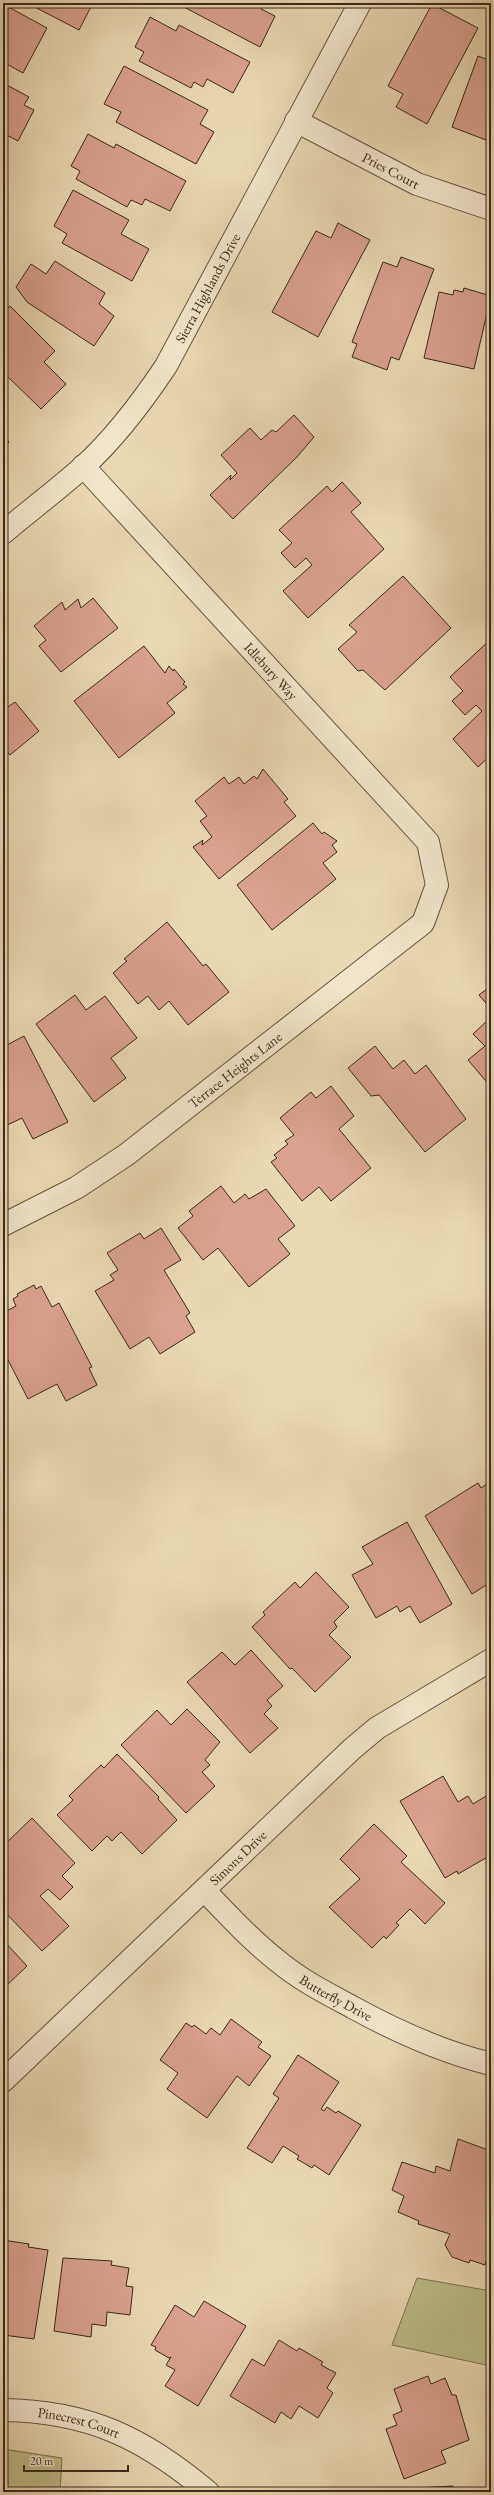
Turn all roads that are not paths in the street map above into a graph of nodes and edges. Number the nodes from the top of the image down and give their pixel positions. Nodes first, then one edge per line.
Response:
1 (360, 3) edge
2 (296, 121) junction
3 (491, 209) edge
4 (83, 466) junction
5 (3, 533) edge
6 (438, 885) joint
7 (3, 1225) edge
8 (491, 1660) edge
9 (205, 1891) junction
10 (491, 2064) edge
11 (3, 2081) edge
12 (3, 2410) edge
13 (208, 2492) edge

1 - 2 street, Sierra Highlands Drive
2 - 3 street, Pries Court
2 - 4 street, Sierra Highlands Drive
4 - 5 street, Sierra Highlands Drive
4 - 6 street, Idlebury Way
6 - 7 street, Terrace Heights Lane
8 - 9 street, Simons Drive
9 - 10 street, Butterfly Drive
9 - 11 street, Simons Drive
12 - 13 street, Pinecrest Court

